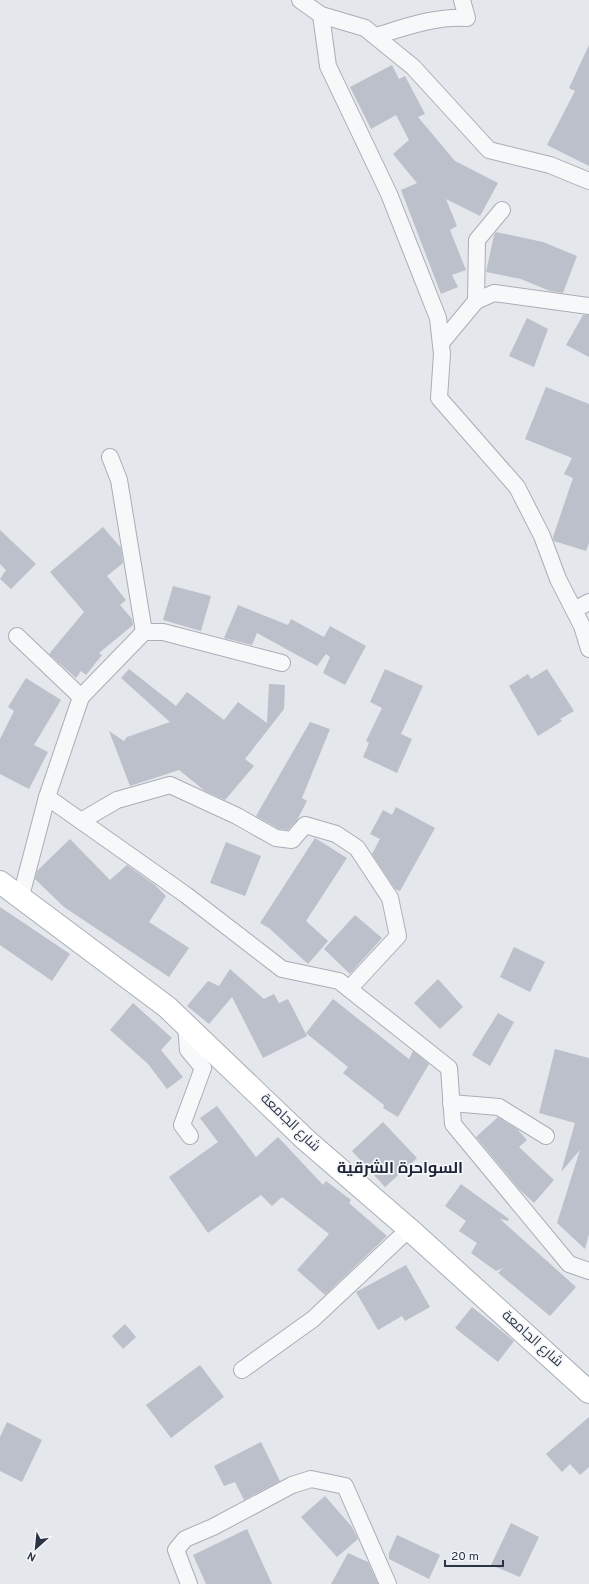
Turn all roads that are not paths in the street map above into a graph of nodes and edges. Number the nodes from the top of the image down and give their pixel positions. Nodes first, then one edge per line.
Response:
1 (300, 0) edge
2 (462, 0) edge
3 (321, 15) junction
4 (376, 36) junction
5 (589, 181) edge
6 (502, 210) dead end
7 (476, 301) junction
8 (589, 306) edge
9 (441, 343) junction
10 (110, 457) dead end
11 (589, 602) edge
12 (574, 610) junction
13 (144, 632) junction
14 (17, 636) dead end
15 (589, 649) edge
16 (282, 663) dead end
17 (80, 697) junction
18 (47, 797) junction
19 (81, 821) junction
20 (0, 882) edge
21 (21, 896) junction
22 (349, 989) junction
23 (186, 1025) junction
24 (452, 1103) junction
25 (190, 1136) dead end
26 (546, 1136) dead end
27 (409, 1229) junction
28 (589, 1271) edge
29 (242, 1370) dead end
30 (589, 1392) edge
31 (189, 1584) edge
32 (388, 1584) edge

1 - 3 street
2 - 4 street
3 - 4 street
3 - 9 street
4 - 5 street
6 - 7 street
7 - 8 street
7 - 9 street
9 - 12 street
10 - 13 street
11 - 12 street
12 - 15 street
13 - 16 street
13 - 17 street
14 - 17 street
17 - 18 street
18 - 19 street
18 - 21 street
19 - 22 street
19 - 22 street
20 - 21 main road, شارع الجامعة
21 - 23 main road, شارع الجامعة
22 - 24 street
23 - 25 street
23 - 27 main road, شارع الجامعة
24 - 26 street
24 - 28 street
27 - 29 street
27 - 30 main road, شارع الجامعة
31 - 32 street

